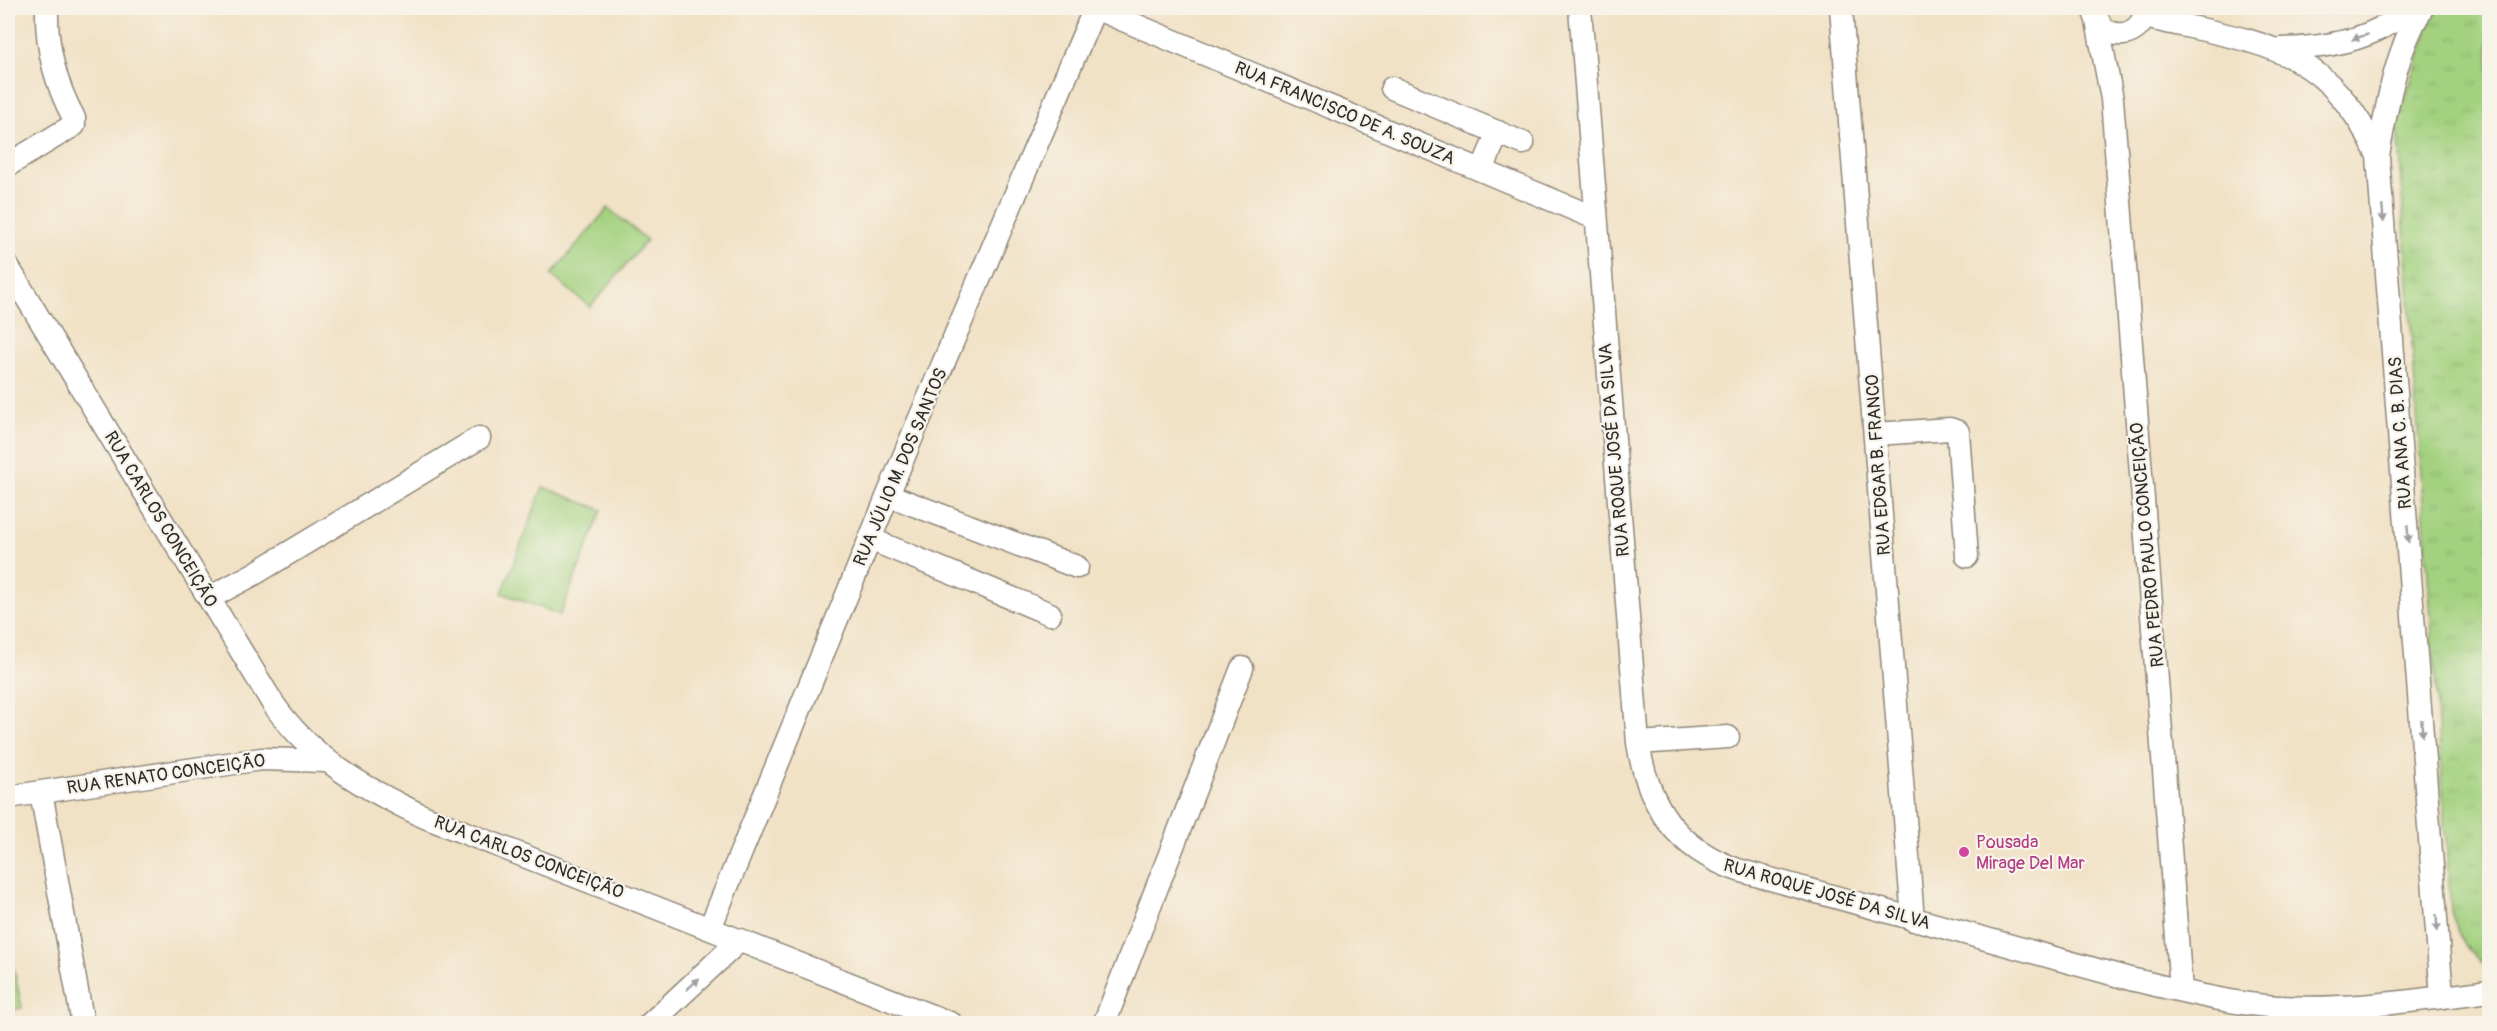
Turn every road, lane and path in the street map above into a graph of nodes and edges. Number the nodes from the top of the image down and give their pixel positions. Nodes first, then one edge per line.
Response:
1 (48, 8) edge
2 (1095, 8) edge
3 (1580, 8) edge
4 (2410, 8) edge
5 (2422, 8) edge
6 (1842, 9) edge
7 (2092, 13) edge
8 (2141, 19) edge
9 (2279, 49) junction
10 (1392, 88) dead end
11 (2112, 99) junction
12 (1498, 132) junction
13 (1523, 143) dead end
14 (2378, 156) junction
15 (8, 165) edge
16 (1482, 170) junction
17 (1595, 218) junction
18 (8, 267) edge
19 (1876, 434) junction
20 (479, 438) dead end
21 (888, 495) junction
22 (870, 538) junction
23 (1967, 556) dead end
24 (1077, 567) dead end
25 (209, 598) junction
26 (1050, 614) dead end
27 (1242, 668) dead end
28 (287, 724) junction
29 (1728, 737) dead end
30 (1638, 743) junction
31 (261, 759) junction
32 (325, 761) junction
33 (41, 792) junction
34 (8, 797) edge
35 (1913, 920) junction
36 (710, 928) junction
37 (740, 940) junction
38 (2181, 990) junction
39 (2490, 991) edge
40 (2442, 997) junction
41 (83, 1023) edge
42 (650, 1023) edge
43 (952, 1023) edge
44 (1104, 1023) edge

1 - 15 street
2 - 16 street, RUA FRANCISCO DE A. SOUZA
2 - 21 street, RUA JÚLIO M. DOS SANTOS
3 - 17 street, RUA ROQUE JOSÉ DA SILVA
4 -> 9 street
5 - 14 street
6 - 19 street, RUA EDGAR B. FRANCO
7 - 8 street, RUA ANA C. B. DIAS
7 - 11 street, RUA PEDRO PAULO CONCEIÇÃO
8 - 9 street, RUA ANA C. B. DIAS
8 - 11 street, RUA PEDRO PAULO CONCEIÇÃO
9 - 14 street, RUA ANA C. B. DIAS
10 - 12 street
11 - 38 street, RUA PEDRO PAULO CONCEIÇÃO
12 - 13 street
12 - 16 street
14 -> 40 street, RUA ANA C. B. DIAS
16 - 17 street, RUA FRANCISCO DE A. SOUZA
17 - 30 street, RUA ROQUE JOSÉ DA SILVA
18 - 25 street, RUA CARLOS CONCEIÇÃO
19 - 23 street
19 - 35 street, RUA EDGAR B. FRANCO
20 - 25 street
21 - 22 street, RUA JÚLIO M. DOS SANTOS
21 - 24 street
22 - 26 street
22 - 36 street, RUA JÚLIO M. DOS SANTOS
25 - 28 street, RUA CARLOS CONCEIÇÃO
27 - 44 street
28 - 31 street
28 - 32 street, RUA CARLOS CONCEIÇÃO
29 - 30 street
30 - 35 street, RUA ROQUE JOSÉ DA SILVA
31 - 32 street, RUA RENATO CONCEIÇÃO
31 - 33 street, RUA RENATO CONCEIÇÃO
32 - 36 street, RUA CARLOS CONCEIÇÃO
33 - 34 street, RUA RENATO CONCEIÇÃO
33 - 41 street
35 - 38 street, RUA ROQUE JOSÉ DA SILVA
36 - 37 street, RUA CARLOS CONCEIÇÃO
42 -> 37 street
37 - 43 street, RUA CARLOS CONCEIÇÃO
38 - 40 street, RUA ROQUE JOSÉ DA SILVA
39 - 40 street, RUA ROQUE JOSÉ DA SILVA

